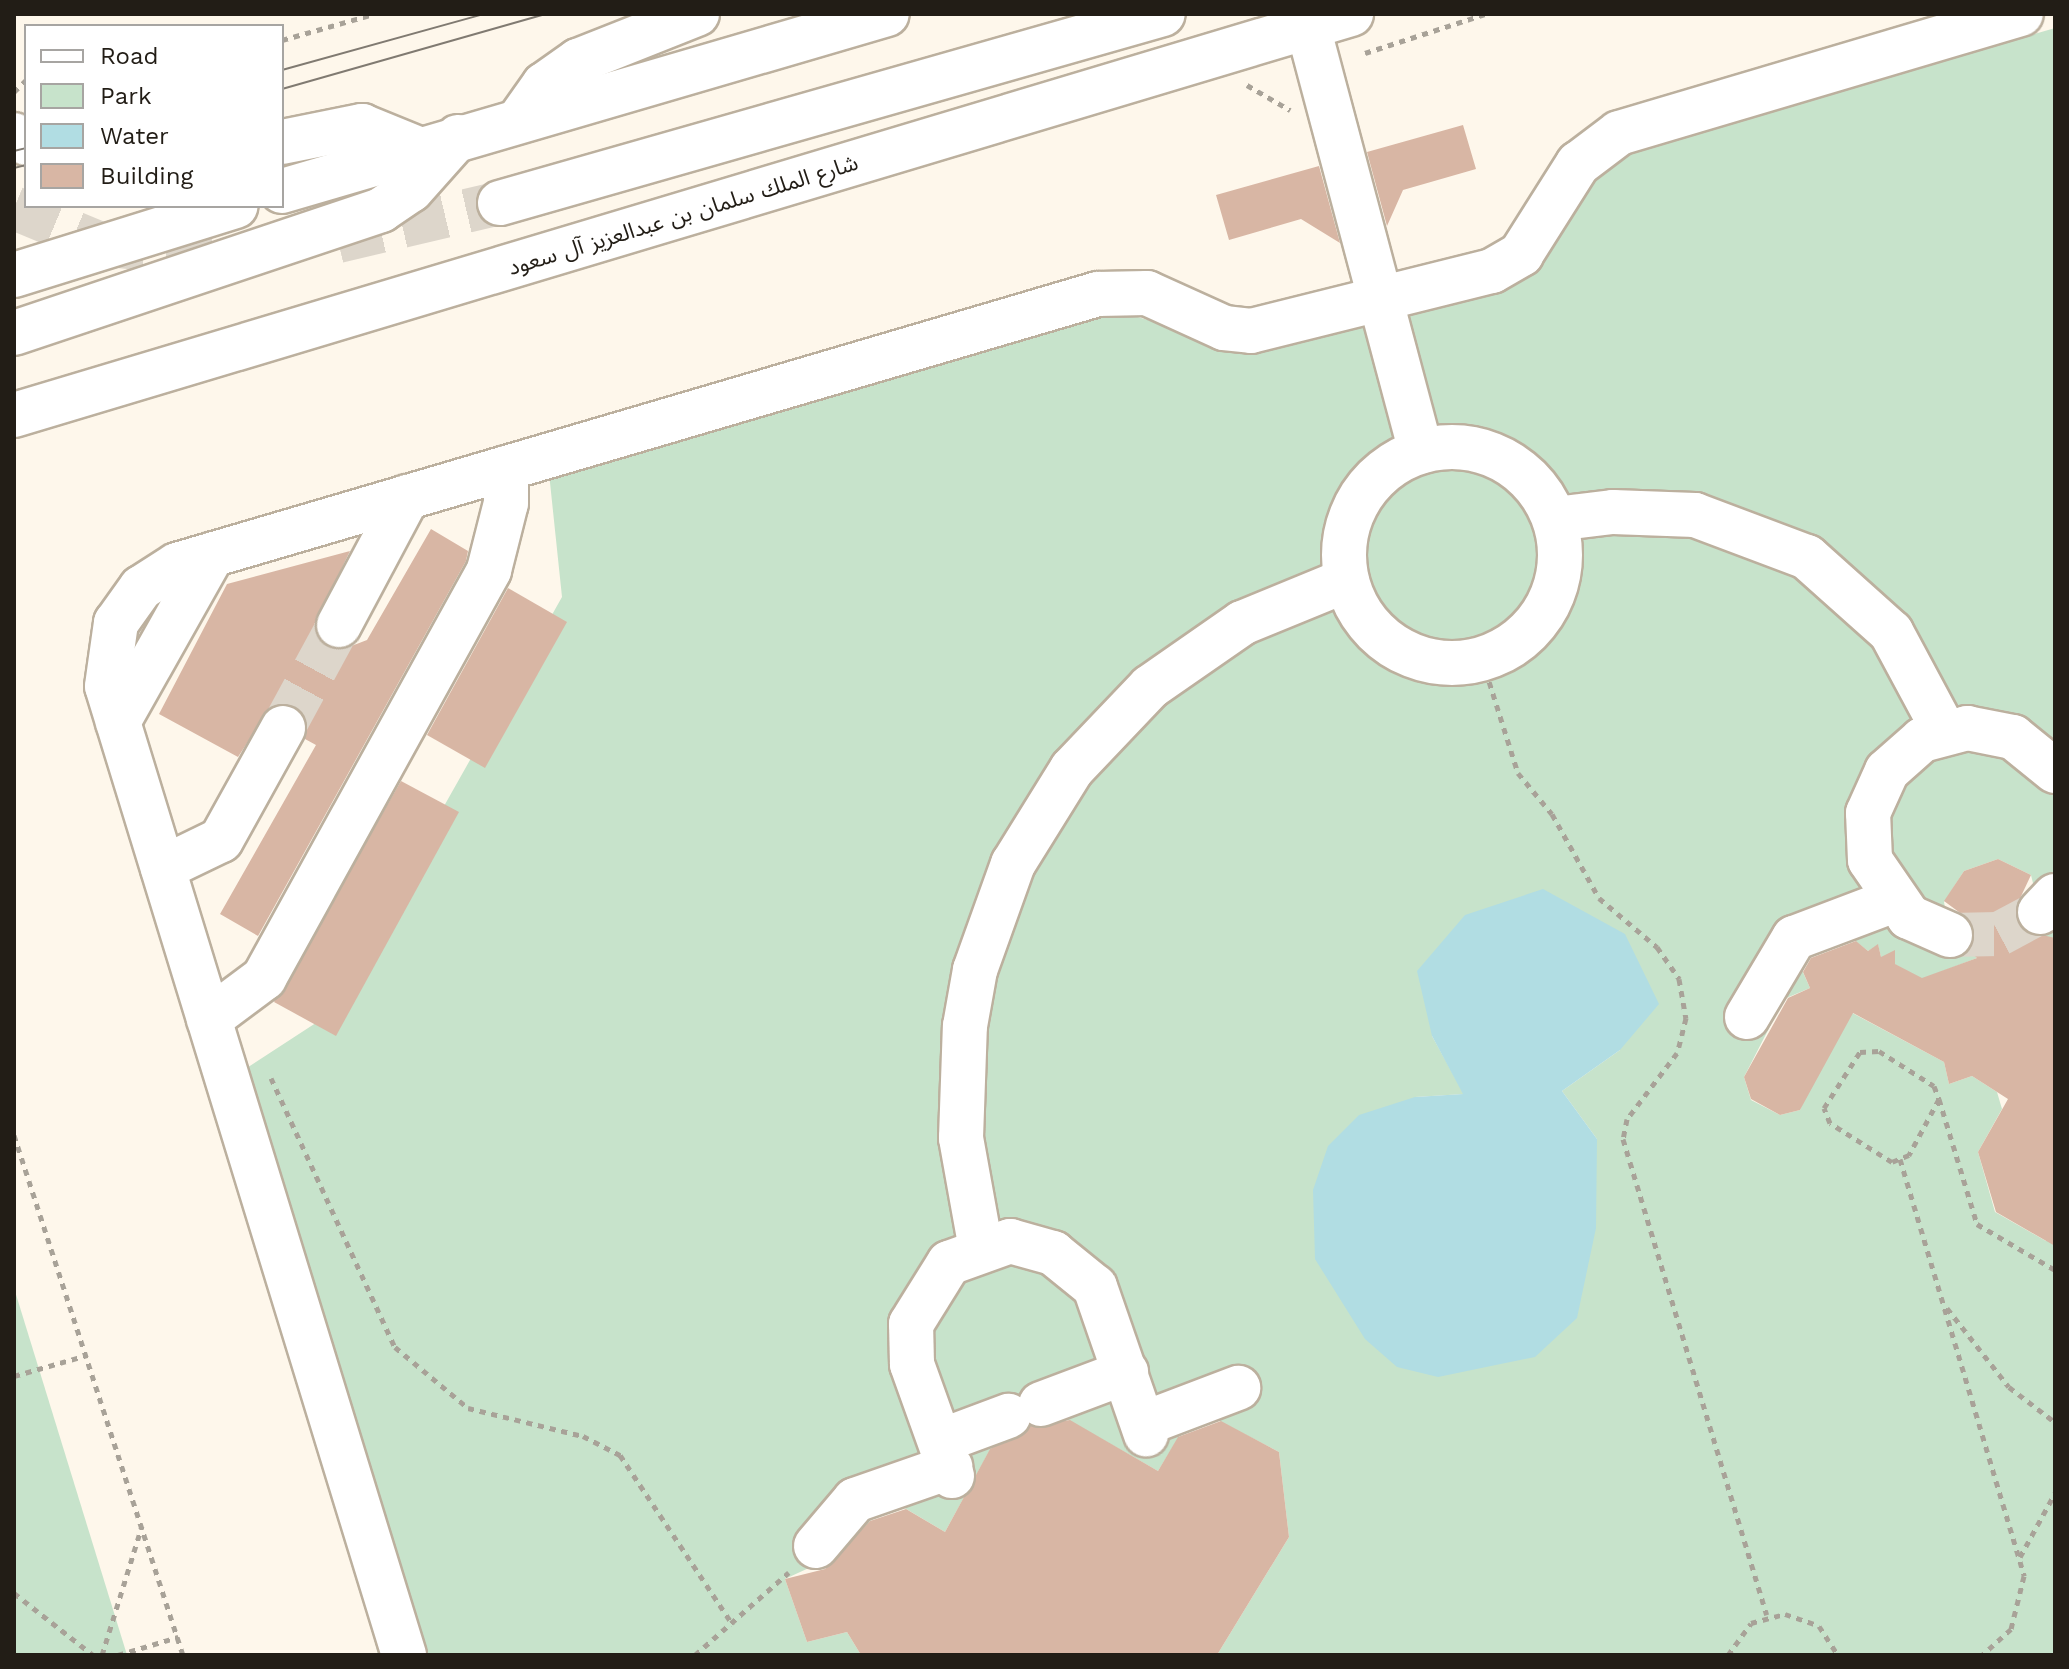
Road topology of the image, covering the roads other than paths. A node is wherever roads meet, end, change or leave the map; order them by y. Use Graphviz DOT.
graph roads {
  1 [pos="697,14"];
  2 [pos="887,14"];
  3 [pos="1163,14"];
  4 [pos="1351,14"];
  5 [pos="2021,14"];
  6 [pos="1308,27"];
  7 [pos="520,119"];
  8 [pos="284,142"];
  9 [pos="438,143"];
  10 [pos="284,190"];
  11 [pos="500,203"];
  12 [pos="229,208"];
  13 [pos="14,275"];
  14 [pos="1380,299"];
  15 [pos="14,333"];
  16 [pos="17,400"];
  17 [pos="1421,451"];
  18 [pos="506,468"];
  19 [pos="407,497"];
  20 [pos="1555,519"];
  21 [pos="1347,580"];
  22 [pos="339,625"];
  23 [pos="283,728"];
  24 [pos="1944,731"];
  25 [pos="2055,771"];
  26 [pos="163,868"];
  27 [pos="1892,901"];
  28 [pos="1950,935"];
  29 [pos="1747,1017"];
  30 [pos="209,1019"];
  31 [pos="981,1249"];
  32 [pos="1126,1372"];
  33 [pos="1238,1388"];
  34 [pos="948,1461"];
  35 [pos="816,1546"];
  36 [pos="404,1655"];
  1 -- 7 [label="main road"];
  2 -- 7 [label="main road"];
  3 -- 11 [label="main road"];
  4 -- 6 [label="main road, شارع الملك سلمان بن عبدالعزيز آل سعود"];
  5 -- 14 [label="main road"];
  6 -- 14 [label="main road"];
  6 -- 16 [label="main road, شارع الملك سلمان بن عبدالعزيز آل سعود"];
  7 -- 9 [label="main road"];
  8 -- 9 [label="main road"];
  9 -- 10 [label="main road"];
  9 -- 15 [label="main road"];
  12 -- 13 [label="main road"];
  14 -- 17 [label="main road"];
  14 -- 18 [label="main road"];
  17 -- 20 [label="main road"];
  17 -- 21 [label="main road"];
  18 -- 19 [label="main road"];
  18 -- 30 [label="main road"];
  19 -- 22 [label="main road"];
  19 -- 26 [label="main road"];
  20 -- 21 [label="main road"];
  20 -- 24 [label="main road"];
  21 -- 31 [label="main road"];
  23 -- 26 [label="main road"];
  24 -- 25 [label="main road"];
  24 -- 27 [label="main road"];
  26 -- 30 [label="main road"];
  27 -- 28 [label="main road"];
  27 -- 29 [label="main road"];
  30 -- 36 [label="main road"];
  31 -- 32 [label="main road"];
  31 -- 34 [label="main road"];
  32 -- 33 [label="main road"];
  32 -- 34 [label="main road"];
  34 -- 35 [label="main road"];
}
